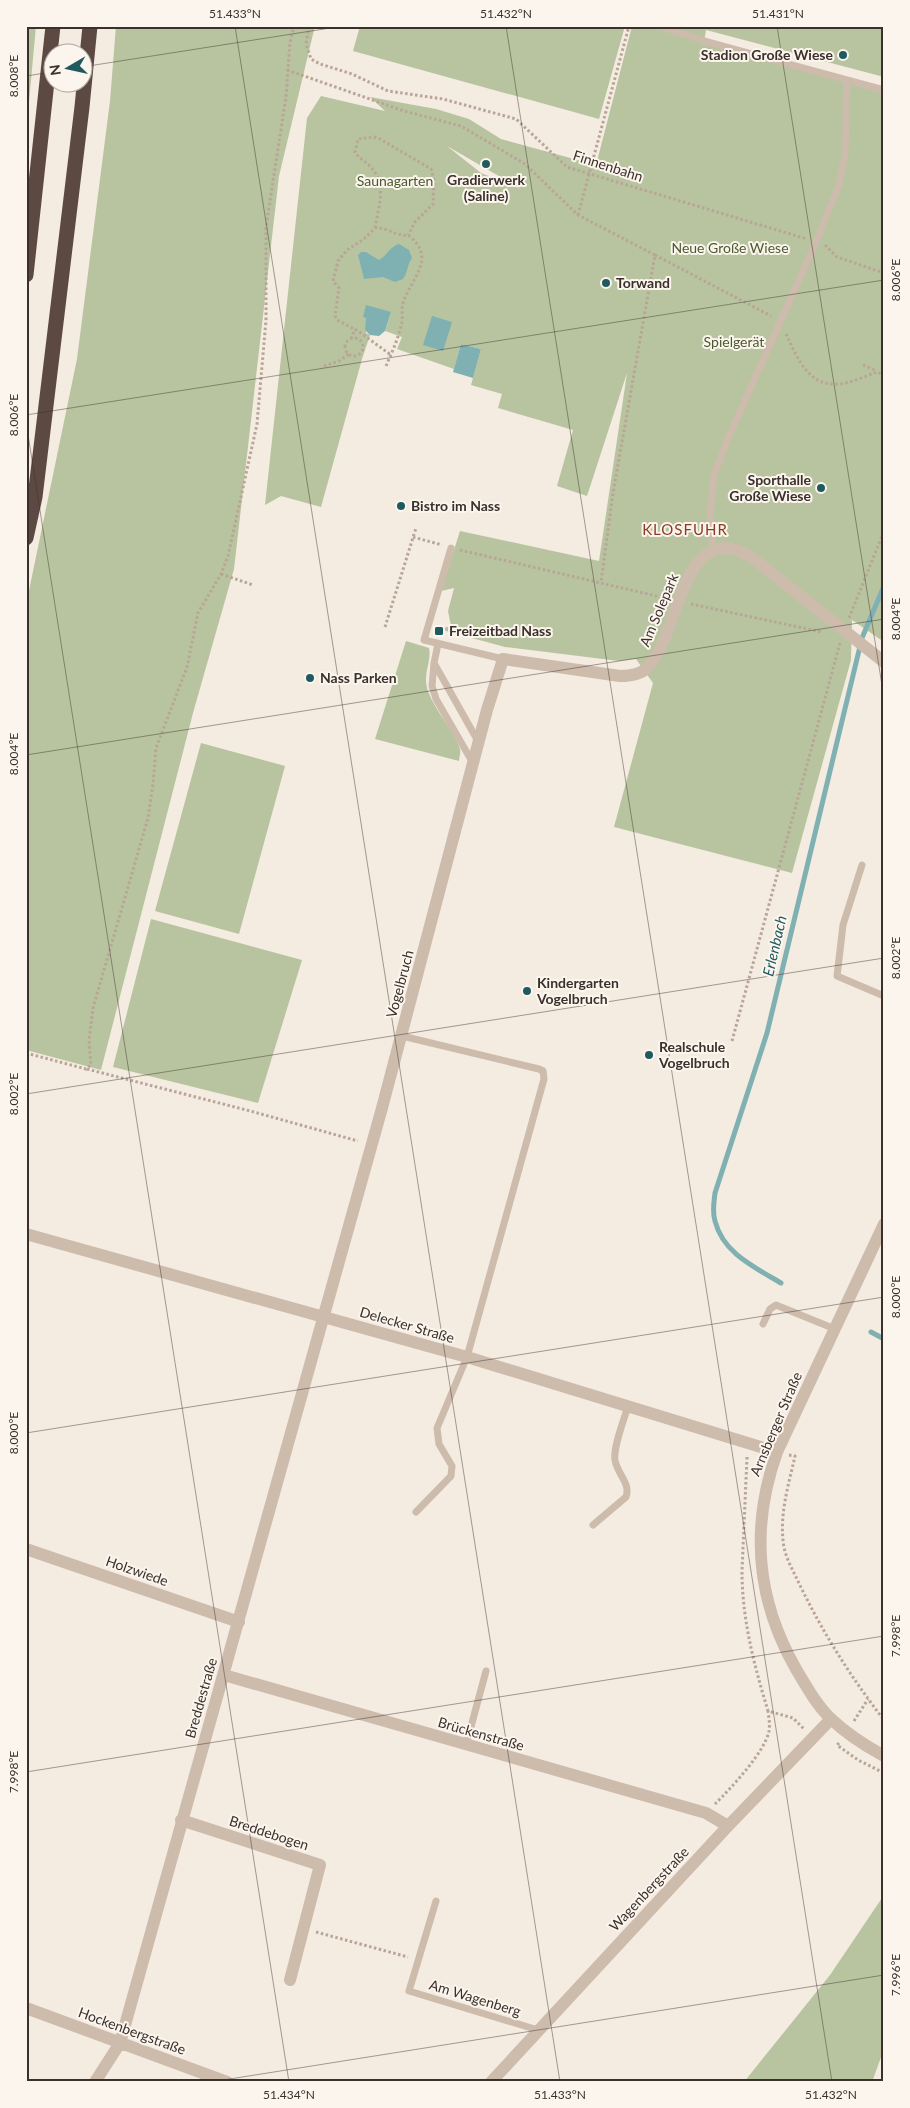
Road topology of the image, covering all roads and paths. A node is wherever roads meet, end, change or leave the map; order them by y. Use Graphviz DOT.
graph roads {
  1 [pos="53,26"];
  2 [pos="90,26"];
  3 [pos="294,26"];
  4 [pos="309,26"];
  5 [pos="629,26"];
  6 [pos="660,26"];
  7 [pos="287,70"];
  8 [pos="847,80"];
  9 [pos="884,90"];
  10 [pos="590,172"];
  11 [pos="578,215"];
  12 [pos="375,228"];
  13 [pos="408,235"];
  14 [pos="816,242"];
  15 [pos="655,255"];
  16 [pos="884,273"];
  17 [pos="26,275"];
  18 [pos="780,322"];
  19 [pos="355,330"];
  20 [pos="351,339"];
  21 [pos="349,354"];
  22 [pos="390,355"];
  23 [pos="863,364"];
  24 [pos="324,366"];
  25 [pos="386,366"];
  26 [pos="877,372"];
  27 [pos="884,375"];
  28 [pos="416,528"];
  29 [pos="884,531"];
  30 [pos="413,537"];
  31 [pos="26,538"];
  32 [pos="451,548"];
  33 [pos="713,550"];
  34 [pos="221,574"];
  35 [pos="601,582"];
  36 [pos="253,585"];
  37 [pos="679,601"];
  38 [pos="385,627"];
  39 [pos="844,630"];
  40 [pos="823,632"];
  41 [pos="438,644"];
  42 [pos="503,659"];
  43 [pos="884,662"];
  44 [pos="434,663"];
  45 [pos="479,744"];
  46 [pos="474,764"];
  47 [pos="862,865"];
  48 [pos="884,996"];
  49 [pos="402,1036"];
  50 [pos="732,1041"];
  51 [pos="26,1053"];
  52 [pos="86,1069"];
  53 [pos="372,1145"];
  54 [pos="884,1224"];
  55 [pos="26,1234"];
  56 [pos="323,1317"];
  57 [pos="763,1324"];
  58 [pos="835,1329"];
  59 [pos="467,1357"];
  60 [pos="628,1406"];
  61 [pos="777,1452"];
  62 [pos="416,1512"];
  63 [pos="593,1525"];
  64 [pos="26,1549"];
  65 [pos="238,1622"];
  66 [pos="486,1671"];
  67 [pos="224,1675"];
  68 [pos="768,1711"];
  69 [pos="831,1719"];
  70 [pos="884,1720"];
  71 [pos="466,1745"];
  72 [pos="884,1756"];
  73 [pos="706,1813"];
  74 [pos="181,1820"];
  75 [pos="728,1826"];
  76 [pos="436,1901"];
  77 [pos="304,1928"];
  78 [pos="419,1960"];
  79 [pos="290,1980"];
  80 [pos="26,2008"];
  81 [pos="538,2030"];
  82 [pos="120,2043"];
  83 [pos="95,2082"];
  84 [pos="227,2082"];
  85 [pos="491,2082"];
  1 -- 17 [label="highway"];
  2 -- 31 [label="highway"];
  3 -- 7 [label="path"];
  4 -- 10 [label="path, Finnenbahn"];
  5 -- 10 [label="path"];
  6 -- 8 [label="lane"];
  7 -- 11 [label="path"];
  7 -- 34 [label="path"];
  8 -- 9 [label="lane"];
  8 -- 14 [label="lane"];
  10 -- 11 [label="path"];
  10 -- 14 [label="path, Finnenbahn"];
  11 -- 15 [label="path"];
  12 -- 13 [label="path"];
  12 -- 13 [label="path"];
  12 -- 19 [label="path"];
  13 -- 22 [label="path"];
  14 -- 16 [label="path, Finnenbahn"];
  14 -- 18 [label="lane"];
  15 -- 18 [label="path"];
  15 -- 35 [label="path"];
  18 -- 26 [label="path"];
  18 -- 33 [label="lane"];
  19 -- 20 [label="path"];
  19 -- 22 [label="path"];
  20 -- 21 [label="path"];
  20 -- 21 [label="path"];
  21 -- 24 [label="path"];
  22 -- 25 [label="path"];
  23 -- 26 [label="path"];
  26 -- 27 [label="path"];
  28 -- 30 [label="path"];
  29 -- 39 [label="path"];
  30 -- 32 [label="path"];
  30 -- 38 [label="path"];
  32 -- 35 [label="path"];
  32 -- 41 [label="lane, Am Solepark"];
  33 -- 37 [label="street, Am Solepark"];
  33 -- 39 [label="street"];
  34 -- 36 [label="path"];
  34 -- 52 [label="path"];
  35 -- 37 [label="path"];
  37 -- 40 [label="path"];
  37 -- 42 [label="street, Am Solepark"];
  39 -- 43 [label="street"];
  39 -- 50 [label="path"];
  41 -- 42 [label="lane, Am Solepark"];
  41 -- 44 [label="lane"];
  42 -- 45 [label="street, Vogelbruch"];
  44 -- 45 [label="lane"];
  44 -- 46 [label="lane"];
  45 -- 46 [label="street, Vogelbruch"];
  46 -- 49 [label="street, Vogelbruch"];
  47 -- 48 [label="lane"];
  49 -- 53 [label="street, Vogelbruch"];
  49 -- 59 [label="lane"];
  51 -- 52 [label="path"];
  52 -- 53 [label="path"];
  53 -- 56 [label="street, Vogelbruch"];
  54 -- 58 [label="street, Arnsberger Straße"];
  55 -- 56 [label="street, Delecker Straße"];
  56 -- 59 [label="street, Delecker Straße"];
  56 -- 65 [label="street, Breddestraße"];
  57 -- 58 [label="lane"];
  58 -- 61 [label="street, Arnsberger Straße"];
  59 -- 60 [label="street, Delecker Straße"];
  59 -- 62 [label="lane"];
  60 -- 61 [label="street, Delecker Straße"];
  60 -- 63 [label="lane"];
  61 -- 69 [label="street, Arnsberger Straße"];
  61 -- 70 [label="path"];
  64 -- 65 [label="street, Holzwiede"];
  65 -- 67 [label="street, Breddestraße"];
  66 -- 71 [label="lane"];
  67 -- 71 [label="street, Brückenstraße"];
  67 -- 74 [label="street, Breddestraße"];
  68 -- 73 [label="path"];
  69 -- 72 [label="street, Arnsberger Straße"];
  69 -- 75 [label="street, Wagenbergstraße"];
  71 -- 73 [label="street, Brückenstraße"];
  73 -- 75 [label="street, Brückenstraße"];
  74 -- 77 [label="street, Breddebogen"];
  74 -- 82 [label="street, Breddestraße"];
  75 -- 81 [label="street, Wagenbergstraße"];
  76 -- 78 [label="lane, Am Wagenberg"];
  77 -- 78 [label="path"];
  77 -- 79 [label="street, Breddebogen"];
  78 -- 81 [label="lane, Am Wagenberg"];
  80 -- 82 [label="street, Hockenbergstraße"];
  81 -- 85 [label="street, Wagenbergstraße"];
  82 -- 83 [label="street, Breddestraße"];
  82 -- 84 [label="street, Hockenbergstraße"];
}
